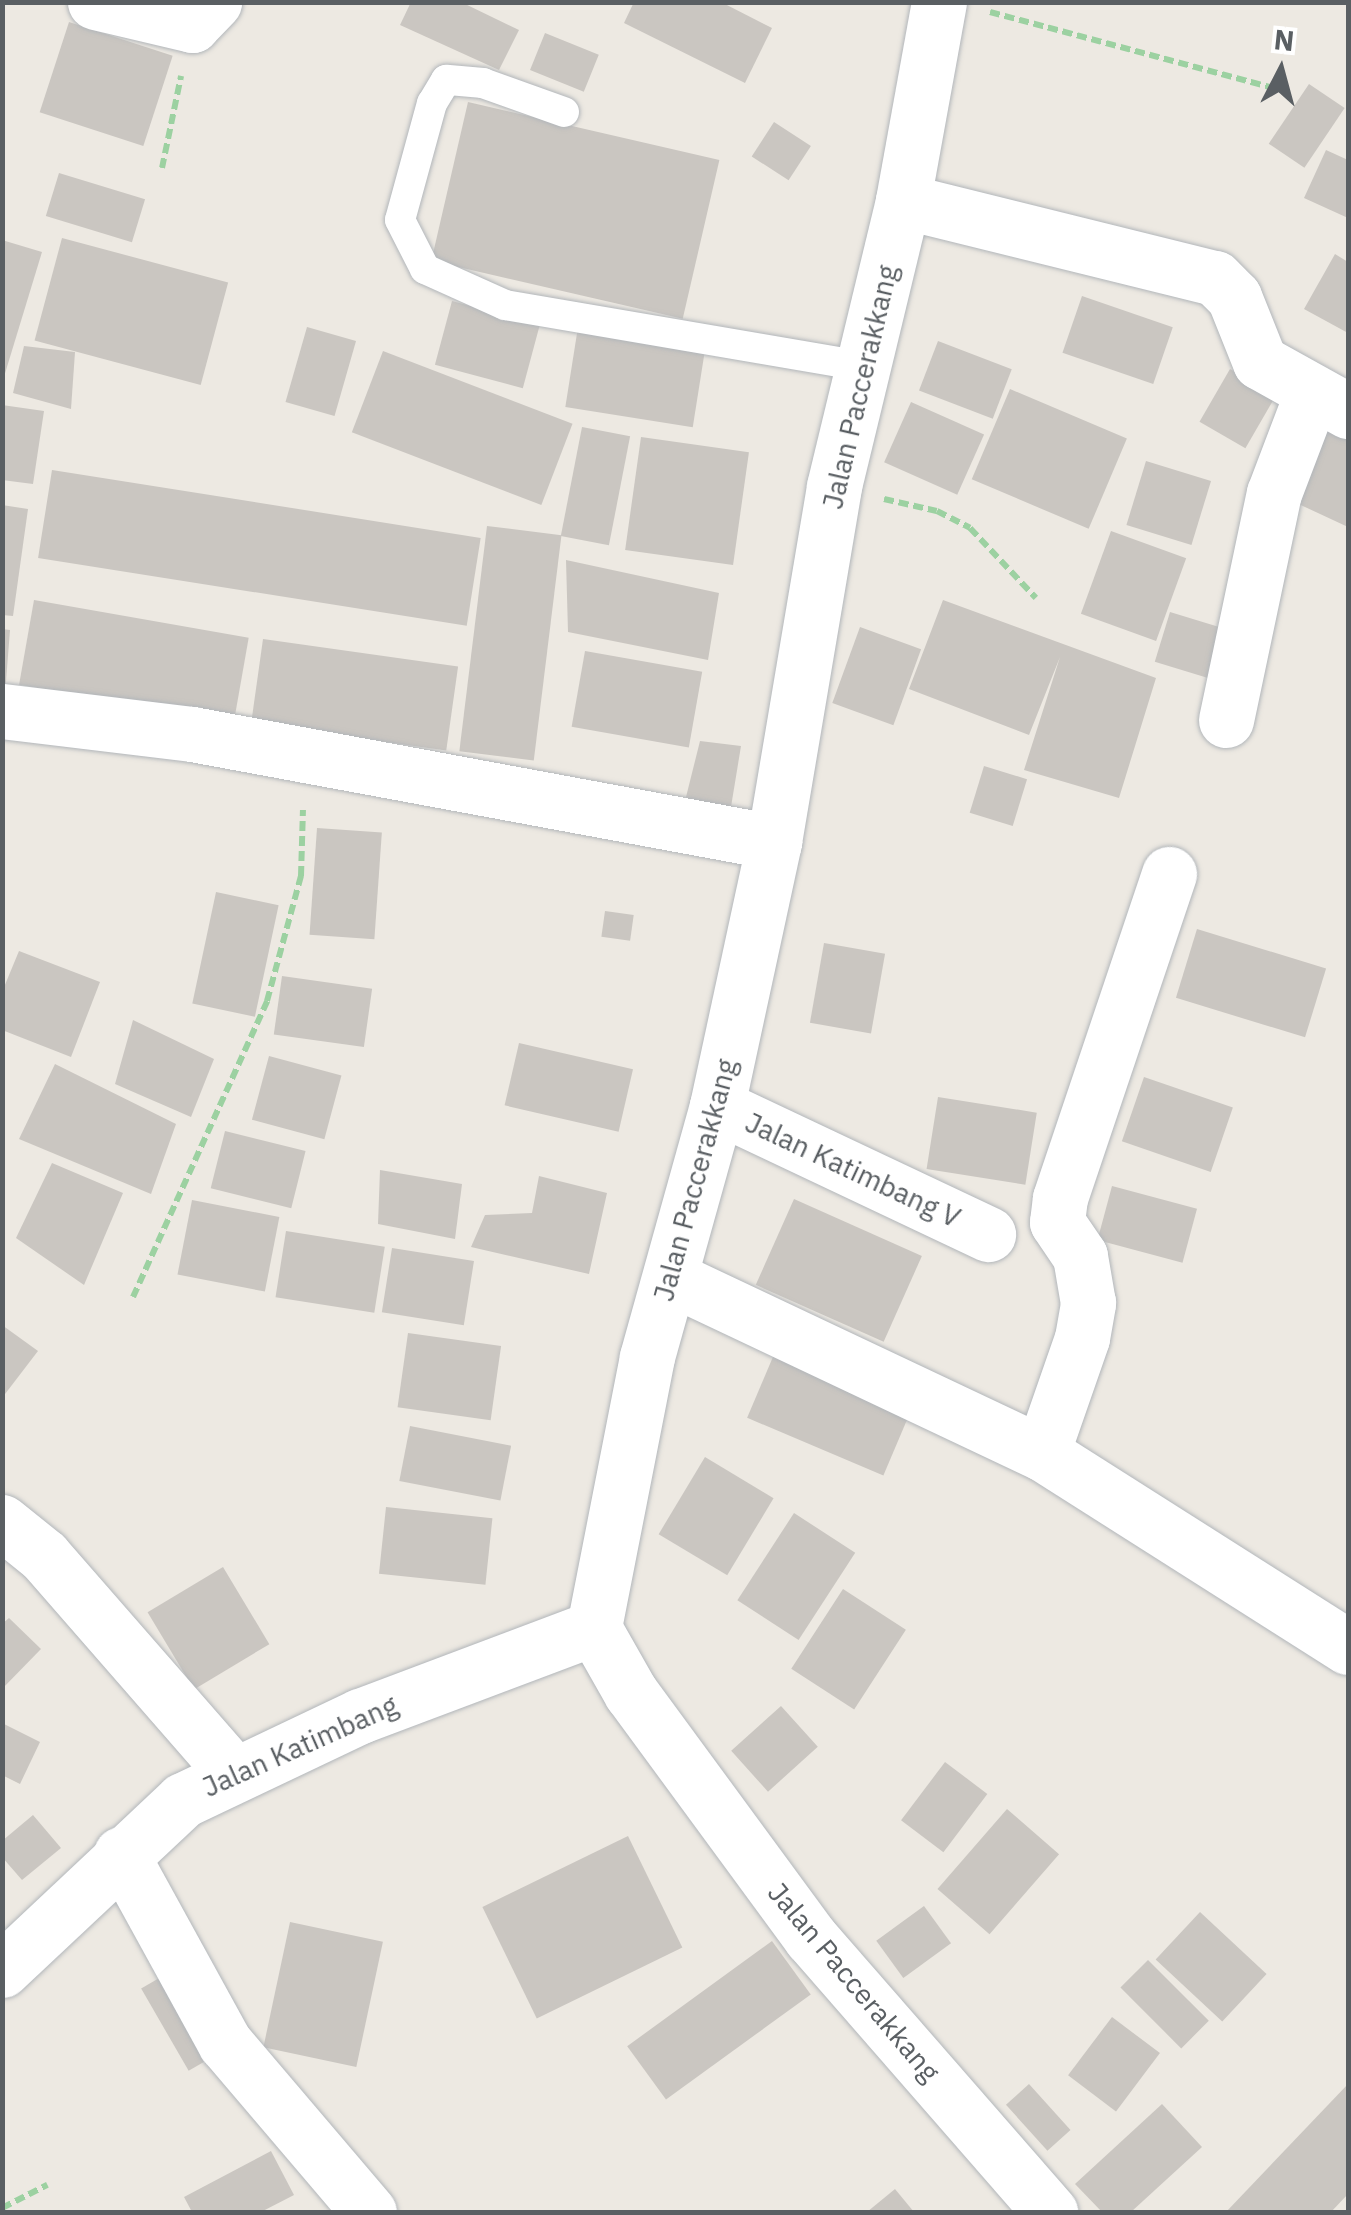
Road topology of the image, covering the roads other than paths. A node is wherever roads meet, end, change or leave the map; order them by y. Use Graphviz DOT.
graph roads {
  1 [pos="95,2"];
  2 [pos="956,5"];
  3 [pos="203,14"];
  4 [pos="564,112"];
  5 [pos="903,201"];
  6 [pos="862,366"];
  7 [pos="1336,399"];
  8 [pos="2,711"];
  9 [pos="1226,720"];
  10 [pos="774,842"];
  11 [pos="1169,874"];
  12 [pos="718,1106"];
  13 [pos="988,1234"];
  14 [pos="671,1278"];
  15 [pos="1042,1453"];
  16 [pos="2,1522"];
  17 [pos="594,1628"];
  18 [pos="1348,1646"];
  19 [pos="233,1772"];
  20 [pos="121,1854"];
  21 [pos="2,1970"];
  22 [pos="369,2212"];
  23 [pos="1050,2212"];
  1 -- 3 [label="street"];
  2 -- 5 [label="street, Jalan Paccerakkang"];
  4 -- 6 [label="lane"];
  5 -- 6 [label="street, Jalan Paccerakkang"];
  5 -- 7 [label="street"];
  6 -- 10 [label="street, Jalan Paccerakkang"];
  7 -- 9 [label="street"];
  8 -- 10 [label="street"];
  10 -- 12 [label="street, Jalan Paccerakkang"];
  11 -- 15 [label="street"];
  12 -- 13 [label="street, Jalan Katimbang V"];
  12 -- 14 [label="street, Jalan Paccerakkang"];
  14 -- 15 [label="street"];
  14 -- 17 [label="street, Jalan Paccerakkang"];
  15 -- 18 [label="street"];
  16 -- 19 [label="street"];
  17 -- 19 [label="street, Jalan Katimbang"];
  17 -- 23 [label="street, Jalan Paccerakkang"];
  19 -- 20 [label="street, Jalan Katimbang"];
  20 -- 21 [label="street, Jalan Katimbang"];
  20 -- 22 [label="street"];
}
